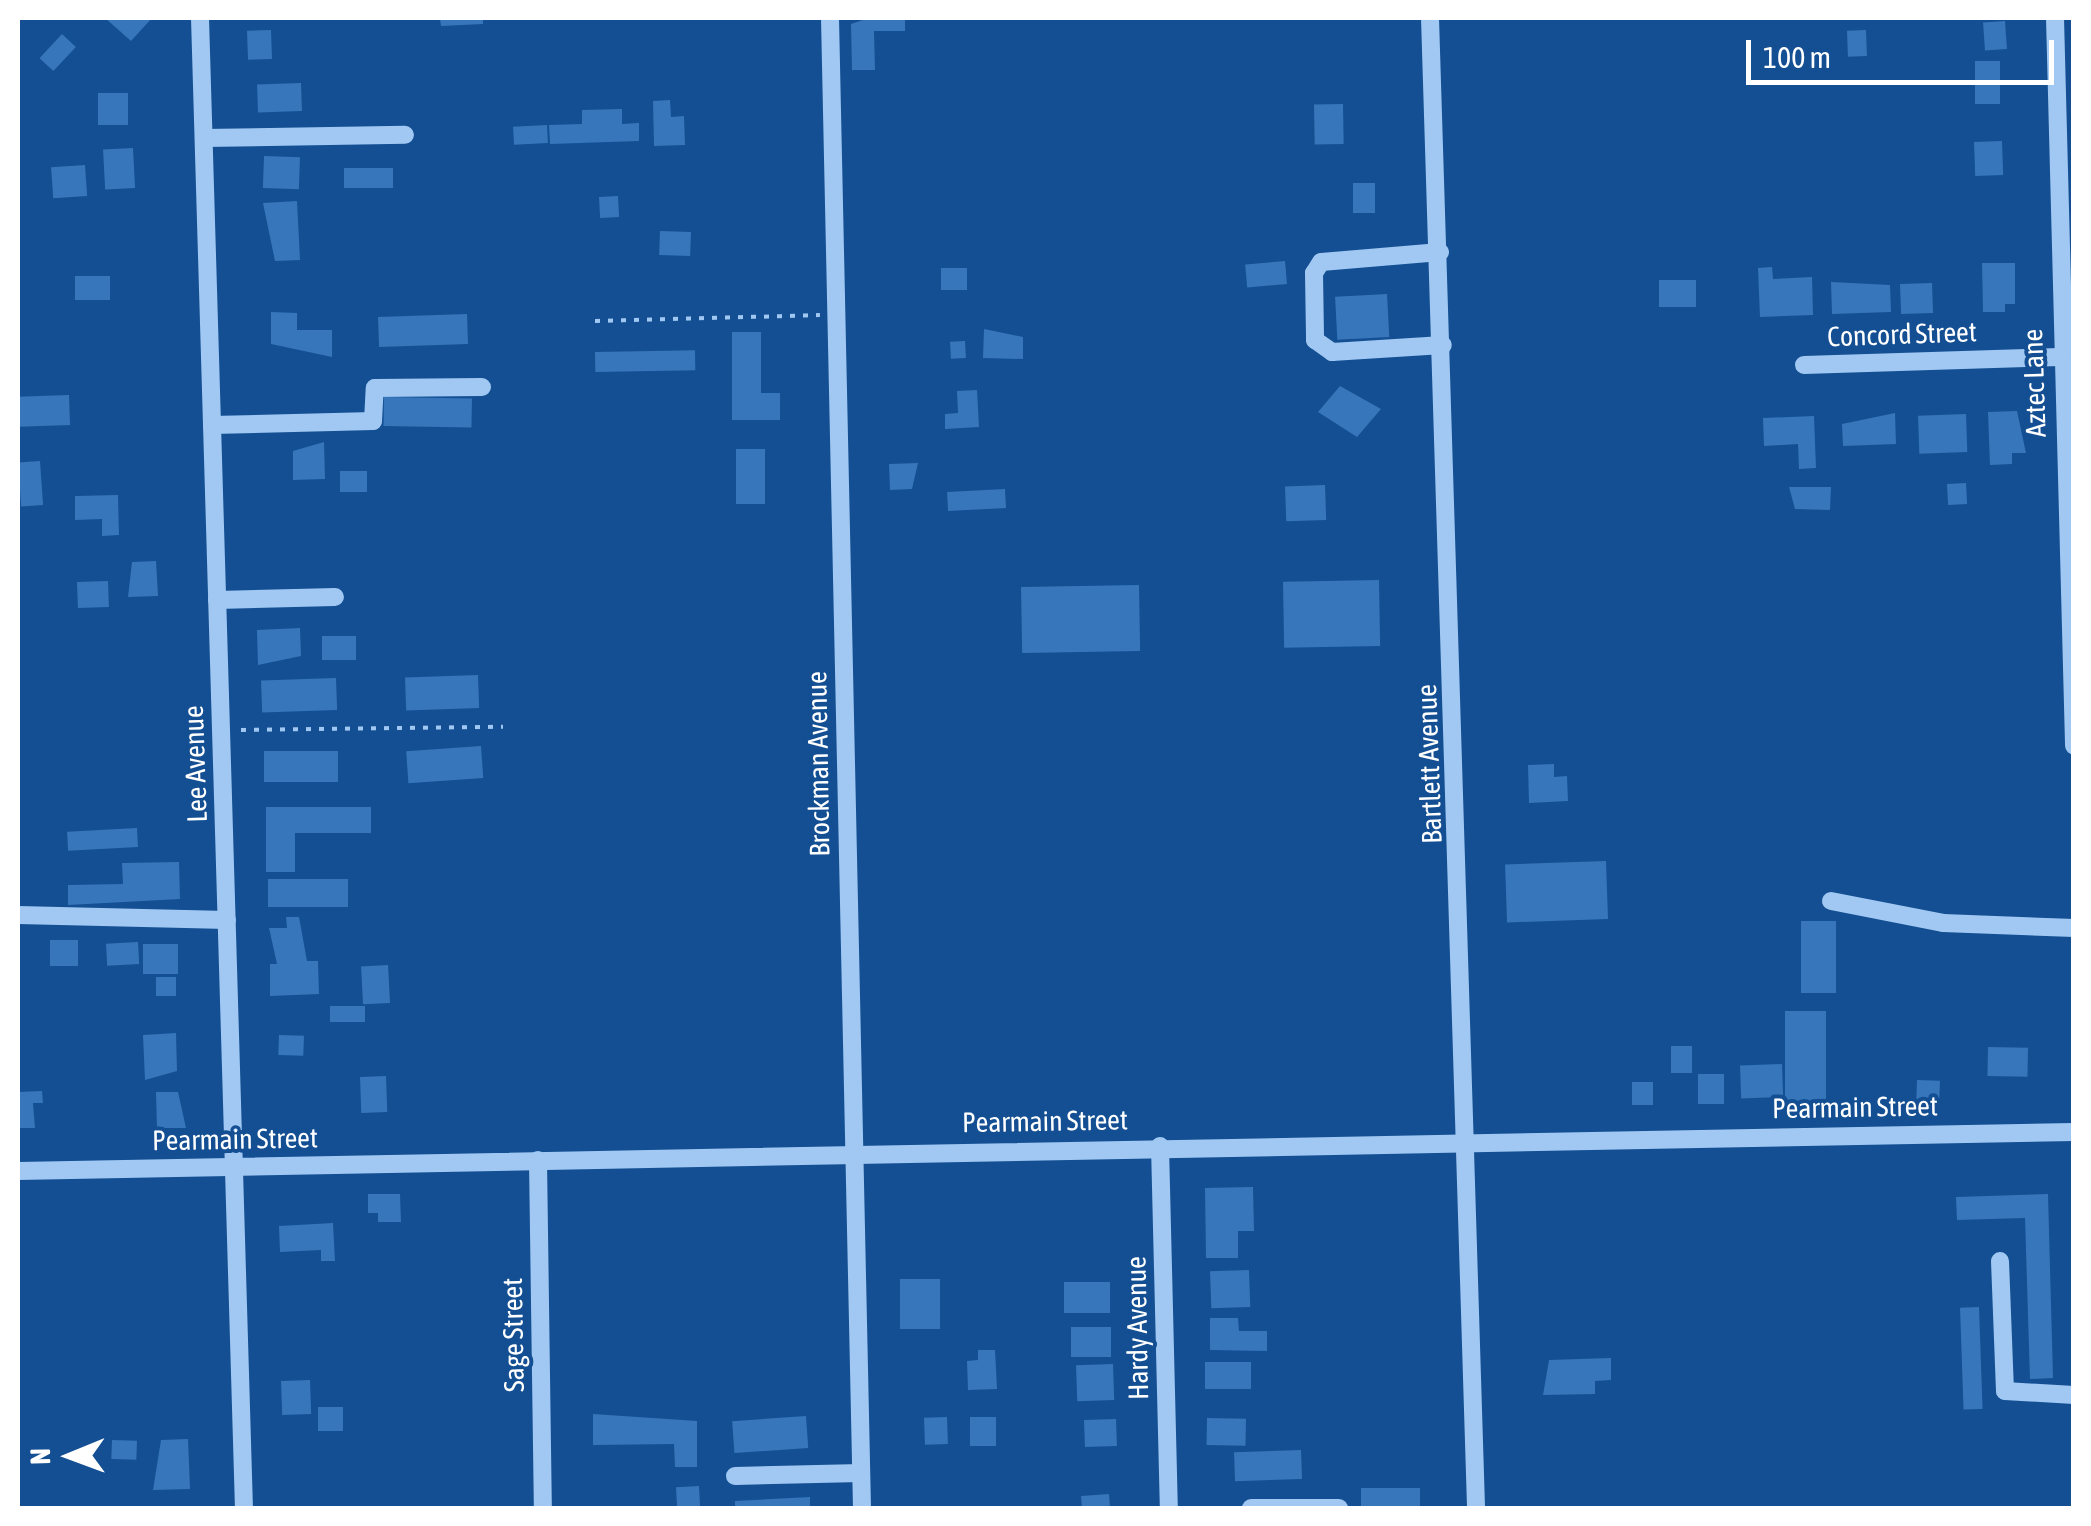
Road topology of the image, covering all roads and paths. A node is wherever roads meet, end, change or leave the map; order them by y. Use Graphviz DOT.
graph roads {
  1 [pos="200,18"];
  2 [pos="830,18"];
  3 [pos="1430,18"];
  4 [pos="2055,18"];
  5 [pos="405,135"];
  6 [pos="204,138"];
  7 [pos="1440,252"];
  8 [pos="836,315"];
  9 [pos="595,322"];
  10 [pos="1443,345"];
  11 [pos="2061,358"];
  12 [pos="1804,365"];
  13 [pos="482,387"];
  14 [pos="2068,408"];
  15 [pos="212,425"];
  16 [pos="2070,526"];
  17 [pos="335,598"];
  18 [pos="218,600"];
  19 [pos="504,726"];
  20 [pos="221,730"];
  21 [pos="2074,746"];
  22 [pos="1832,901"];
  23 [pos="18,915"];
  24 [pos="227,920"];
  25 [pos="2074,928"];
  26 [pos="2074,1132"];
  27 [pos="1468,1139"];
  28 [pos="1160,1146"];
  29 [pos="854,1153"];
  30 [pos="538,1160"];
  31 [pos="234,1167"];
  32 [pos="18,1172"];
  33 [pos="2000,1262"];
  34 [pos="2074,1395"];
  35 [pos="861,1472"];
  36 [pos="735,1476"];
  37 [pos="244,1508"];
  38 [pos="543,1508"];
  39 [pos="862,1508"];
  40 [pos="1169,1508"];
  41 [pos="1251,1508"];
  42 [pos="1339,1508"];
  43 [pos="1476,1508"];
  1 -- 6 [label="street, Lee Avenue"];
  2 -- 8 [label="street, Brockman Avenue"];
  3 -- 7 [label="street, Bartlett Avenue"];
  4 -- 11 [label="street, Aztec Lane"];
  5 -- 6 [label="street"];
  6 -- 15 [label="street, Lee Avenue"];
  7 -- 10 [label="street, Bartlett Avenue"];
  7 -- 10 [label="street"];
  8 -- 9 [label="path"];
  8 -- 29 [label="street, Brockman Avenue"];
  10 -- 27 [label="street, Bartlett Avenue"];
  11 -- 12 [label="street, Concord Street"];
  11 -- 14 [label="street, Aztec Lane"];
  13 -- 15 [label="street"];
  14 -- 16 [label="street, Aztec Lane"];
  15 -- 18 [label="street, Lee Avenue"];
  16 -- 21 [label="street, Aztec Lane"];
  17 -- 18 [label="street"];
  18 -- 20 [label="street, Lee Avenue"];
  19 -- 20 [label="path"];
  20 -- 24 [label="street, Lee Avenue"];
  22 -- 25 [label="street"];
  23 -- 24 [label="street"];
  24 -- 31 [label="street, Lee Avenue"];
  26 -- 27 [label="street, Pearmain Street"];
  27 -- 28 [label="street, Pearmain Street"];
  27 -- 43 [label="street, Bartlett Avenue"];
  28 -- 29 [label="street, Pearmain Street"];
  28 -- 40 [label="street, Hardy Avenue"];
  29 -- 30 [label="street, Pearmain Street"];
  29 -- 35 [label="street, Brockman Avenue"];
  30 -- 31 [label="street, Pearmain Street"];
  30 -- 38 [label="street, Sage Street"];
  31 -- 32 [label="street, Pearmain Street"];
  31 -- 37 [label="street, Lee Avenue"];
  33 -- 34 [label="street"];
  35 -- 36 [label="street"];
  35 -- 39 [label="street, Brockman Avenue"];
  41 -- 42 [label="street"];
}
